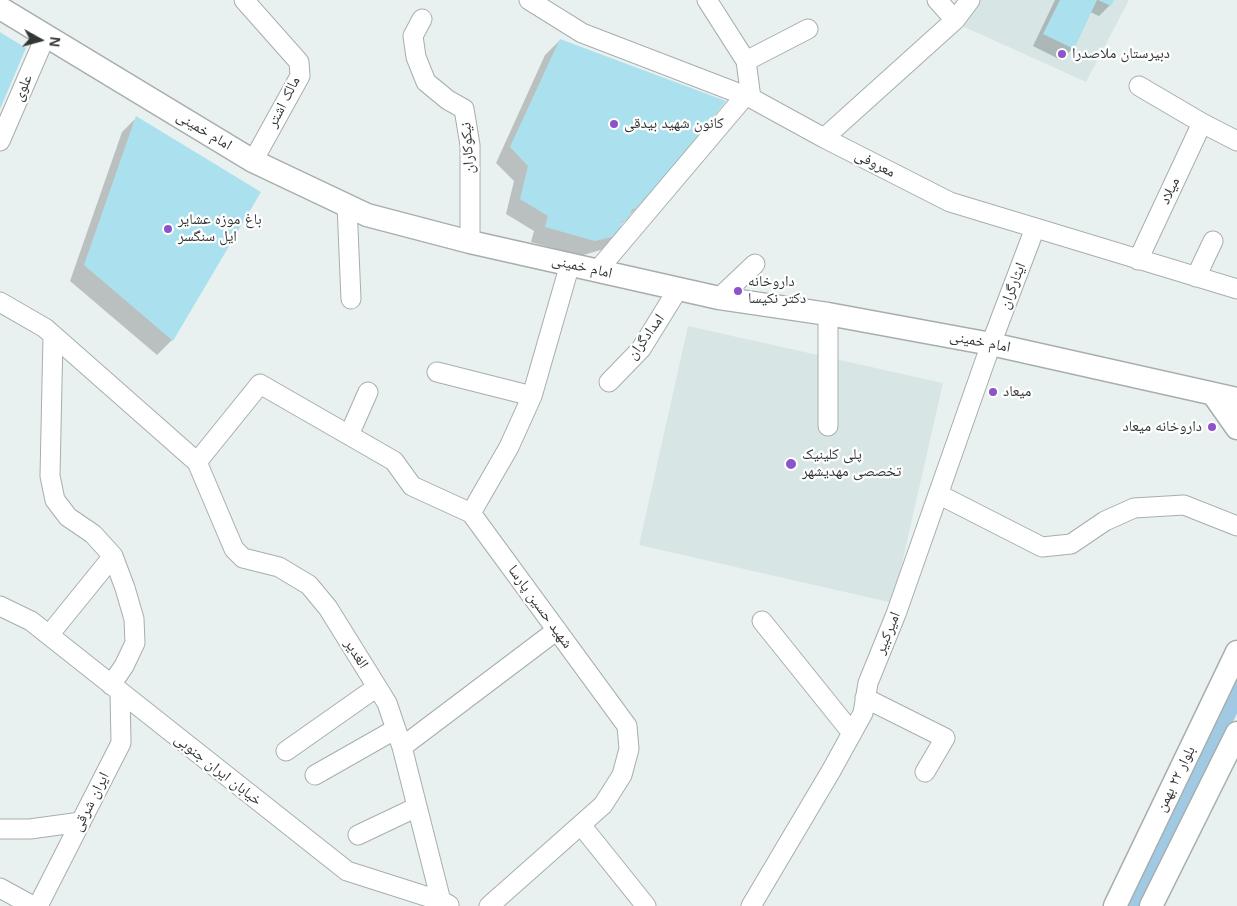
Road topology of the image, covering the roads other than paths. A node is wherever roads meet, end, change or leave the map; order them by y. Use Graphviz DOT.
graph roads {
  1 [pos="244,0"];
  2 [pos="529,0"];
  3 [pos="707,0"];
  4 [pos="937,0"];
  5 [pos="970,0"];
  6 [pos="0,8"];
  7 [pos="422,19"];
  8 [pos="955,20"];
  9 [pos="808,30"];
  10 [pos="46,36"];
  11 [pos="746,61"];
  12 [pos="1139,86"];
  13 [pos="748,97"];
  14 [pos="1202,123"];
  15 [pos="824,138"];
  16 [pos="1237,140"];
  17 [pos="0,142"];
  18 [pos="253,161"];
  19 [pos="346,205"];
  20 [pos="1035,228"];
  21 [pos="1214,241"];
  22 [pos="470,242"];
  23 [pos="1138,260"];
  24 [pos="570,264"];
  25 [pos="755,264"];
  26 [pos="597,271"];
  27 [pos="1196,277"];
  28 [pos="678,289"];
  29 [pos="1237,289"];
  30 [pos="719,298"];
  31 [pos="351,299"];
  32 [pos="0,302"];
  33 [pos="828,314"];
  34 [pos="54,336"];
  35 [pos="991,344"];
  36 [pos="437,372"];
  37 [pos="609,382"];
  38 [pos="368,392"];
  39 [pos="1213,394"];
  40 [pos="532,396"];
  41 [pos="1237,399"];
  42 [pos="1237,411"];
  43 [pos="828,426"];
  44 [pos="1237,428"];
  45 [pos="349,435"];
  46 [pos="198,462"];
  47 [pos="938,494"];
  48 [pos="471,513"];
  49 [pos="1237,526"];
  50 [pos="113,556"];
  51 [pos="0,606"];
  52 [pos="762,622"];
  53 [pos="557,630"];
  54 [pos="49,636"];
  55 [pos="1237,652"];
  56 [pos="377,688"];
  57 [pos="115,689"];
  58 [pos="865,698"];
  59 [pos="396,729"];
  60 [pos="852,733"];
  61 [pos="1237,733"];
  62 [pos="402,747"];
  63 [pos="286,751"];
  64 [pos="925,772"];
  65 [pos="315,775"];
  66 [pos="417,807"];
  67 [pos="80,822"];
  68 [pos="581,825"];
  69 [pos="0,829"];
  70 [pos="358,835"];
  71 [pos="0,888"];
  72 [pos="446,904"];
  73 [pos="33,906"];
  74 [pos="38,906"];
  75 [pos="489,906"];
  76 [pos="646,906"];
  77 [pos="751,906"];
  78 [pos="1115,906"];
  79 [pos="1152,906"];
  1 -- 18 [label="street, مالک اشتر"];
  2 -- 13 [label="street, معروفی"];
  3 -- 11 [label="street"];
  4 -- 8 [label="street"];
  5 -- 8 [label="street"];
  6 -- 10 [label="street, امام خمینی"];
  7 -- 22 [label="street, نیکوکاران"];
  8 -- 15 [label="street"];
  9 -- 11 [label="street"];
  10 -- 17 [label="street, علوی"];
  10 -- 18 [label="street, امام خمینی"];
  11 -- 13 [label="street"];
  12 -- 14 [label="street"];
  13 -- 15 [label="street, معروفی"];
  13 -- 26 [label="street"];
  14 -- 16 [label="street"];
  14 -- 23 [label="street, میلاد"];
  15 -- 20 [label="street, معروفی"];
  18 -- 19 [label="street, امام خمینی"];
  19 -- 22 [label="street, امام خمینی"];
  19 -- 31 [label="street"];
  20 -- 23 [label="street, معروفی"];
  20 -- 35 [label="street, ایثارگران"];
  21 -- 27 [label="street"];
  22 -- 24 [label="street, امام خمینی"];
  23 -- 27 [label="street, معروفی"];
  24 -- 26 [label="street, امام خمینی"];
  24 -- 40 [label="street"];
  25 -- 30 [label="street"];
  26 -- 28 [label="street, امام خمینی"];
  27 -- 29 [label="street, معروفی"];
  28 -- 30 [label="street, امام خمینی"];
  28 -- 37 [label="street, امدادگران"];
  30 -- 33 [label="street, امام خمینی"];
  32 -- 34 [label="street"];
  33 -- 35 [label="street, امام خمینی"];
  33 -- 43 [label="street"];
  34 -- 46 [label="street"];
  34 -- 50 [label="street"];
  35 -- 39 [label="street, امام خمینی"];
  35 -- 47 [label="street, امیرکبیر"];
  36 -- 40 [label="street"];
  38 -- 45 [label="street"];
  39 -- 41 [label="street, امام خمینی"];
  39 -- 42 [label="street, امام خمینی"];
  39 -- 44 [label="street"];
  40 -- 48 [label="street"];
  45 -- 46 [label="street"];
  45 -- 48 [label="street"];
  46 -- 56 [label="street, الغدیر"];
  47 -- 49 [label="street"];
  47 -- 58 [label="street, امیرکبیر"];
  48 -- 53 [label="street, شهید حسین پارسا"];
  50 -- 54 [label="street"];
  50 -- 57 [label="street"];
  51 -- 54 [label="street, خیابان ایران جنوبی"];
  52 -- 60 [label="street"];
  53 -- 62 [label="street"];
  53 -- 68 [label="street, شهید حسین پارسا"];
  54 -- 57 [label="street, خیابان ایران جنوبی"];
  55 -- 78 [label="street, بلوار ۲۲ بهمن"];
  56 -- 59 [label="street, الغدیر"];
  56 -- 63 [label="street"];
  57 -- 67 [label="street, ایران شرقی"];
  57 -- 72 [label="street, خیابان ایران جنوبی"];
  58 -- 60 [label="street, امیرکبیر"];
  58 -- 64 [label="street"];
  59 -- 62 [label="street, الغدیر"];
  59 -- 65 [label="street"];
  60 -- 77 [label="street, امیرکبیر"];
  61 -- 79 [label="street"];
  62 -- 66 [label="street, الغدیر"];
  66 -- 70 [label="street"];
  66 -- 72 [label="street, الغدیر"];
  67 -- 69 [label="street"];
  67 -- 74 [label="street, ایران شرقی"];
  68 -- 75 [label="street, شهید حسین پارسا"];
  68 -- 76 [label="street"];
  71 -- 73 [label="street"];
}
